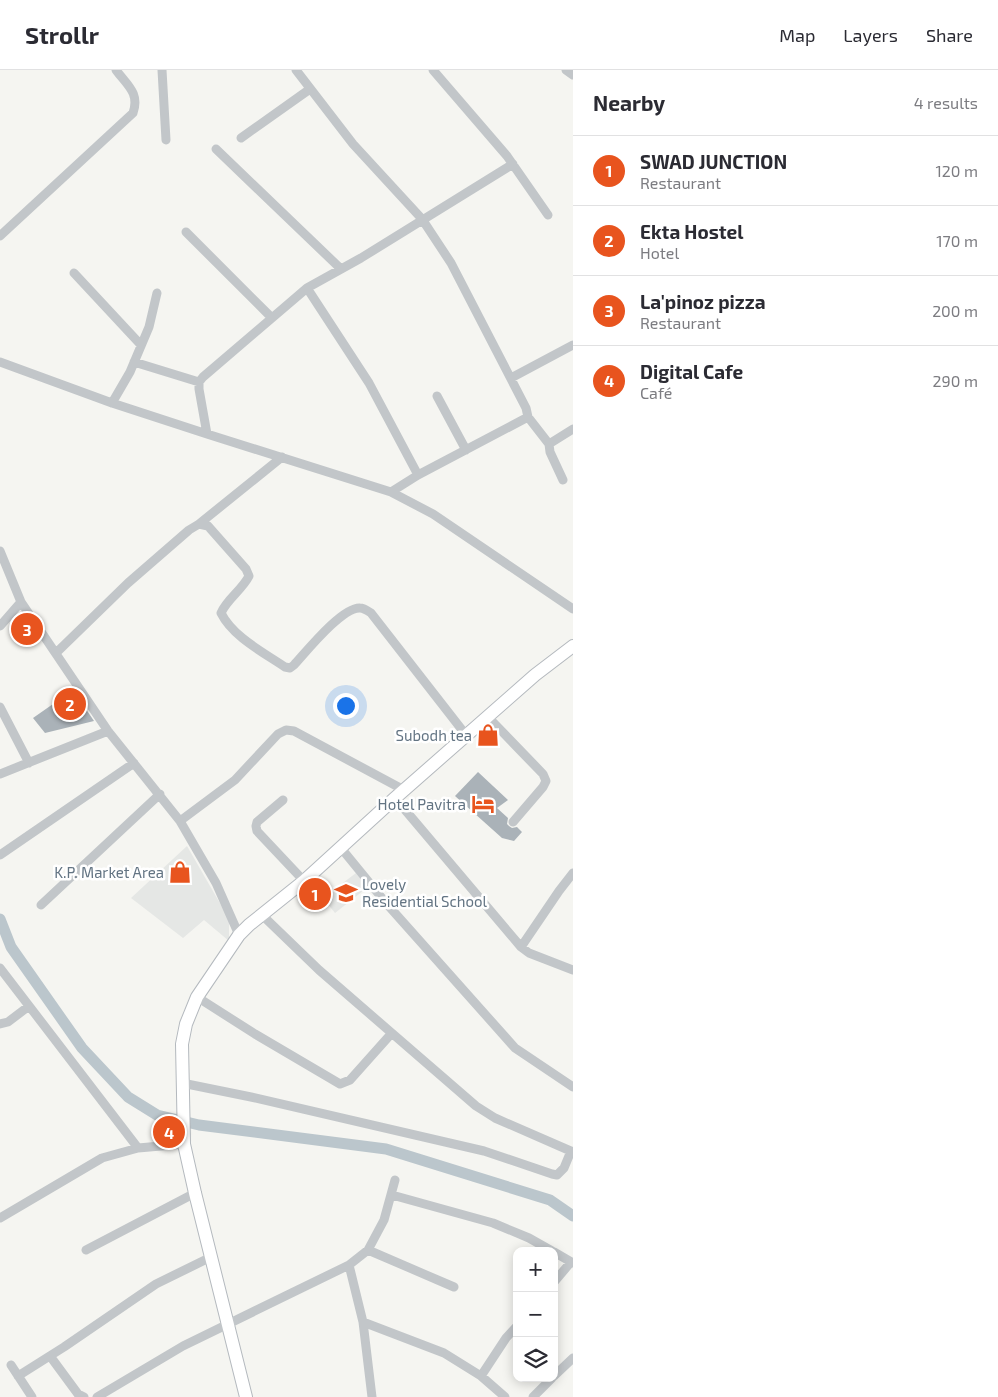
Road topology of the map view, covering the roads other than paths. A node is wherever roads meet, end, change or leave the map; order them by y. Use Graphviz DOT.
graph roads {
  1 [pos="116,70"];
  2 [pos="162,70"];
  3 [pos="296,70"];
  4 [pos="432,70"];
  5 [pos="566,70"];
  6 [pos="573,75"];
  7 [pos="310,89"];
  8 [pos="241,138"];
  9 [pos="166,140"];
  10 [pos="216,149"];
  11 [pos="513,164"];
  12 [pos="548,215"];
  13 [pos="422,219"];
  14 [pos="186,232"];
  15 [pos="0,236"];
  16 [pos="341,269"];
  17 [pos="74,273"];
  18 [pos="307,288"];
  19 [pos="156,293"];
  20 [pos="272,318"];
  21 [pos="141,345"];
  22 [pos="573,345"];
  23 [pos="0,362"];
  24 [pos="134,362"];
  25 [pos="511,378"];
  26 [pos="199,382"];
  27 [pos="437,396"];
  28 [pos="112,403"];
  29 [pos="528,417"];
  30 [pos="573,428"];
  31 [pos="207,434"];
  32 [pos="549,444"];
  33 [pos="466,450"];
  34 [pos="282,457"];
  35 [pos="418,475"];
  36 [pos="563,480"];
  37 [pos="391,492"];
  38 [pos="199,524"];
  39 [pos="0,551"];
  40 [pos="21,602"];
  41 [pos="573,609"];
  42 [pos="0,626"];
  43 [pos="573,646"];
  44 [pos="56,653"];
  45 [pos="0,708"];
  46 [pos="488,716"];
  47 [pos="108,731"];
  48 [pos="466,736"];
  49 [pos="29,763"];
  50 [pos="134,763"];
  51 [pos="0,774"];
  52 [pos="160,794"];
  53 [pos="400,794"];
  54 [pos="283,800"];
  55 [pos="180,821"];
  56 [pos="513,822"];
  57 [pos="341,848"];
  58 [pos="0,855"];
  59 [pos="573,873"];
  60 [pos="304,881"];
  61 [pos="41,905"];
  62 [pos="262,916"];
  63 [pos="240,935"];
  64 [pos="521,948"];
  65 [pos="0,968"];
  66 [pos="573,970"];
  67 [pos="197,997"];
  68 [pos="29,1006"];
  69 [pos="0,1024"];
  70 [pos="392,1034"];
  71 [pos="182,1083"];
  72 [pos="573,1087"];
  73 [pos="184,1144"];
  74 [pos="138,1148"];
  75 [pos="572,1152"];
  76 [pos="395,1180"];
  77 [pos="195,1193"];
  78 [pos="392,1195"];
  79 [pos="0,1218"];
  80 [pos="544,1247"];
  81 [pos="86,1250"];
  82 [pos="368,1250"];
  83 [pos="558,1255"];
  84 [pos="211,1257"];
  85 [pos="572,1262"];
  86 [pos="349,1265"];
  87 [pos="558,1278"];
  88 [pos="454,1287"];
  89 [pos="363,1322"];
  90 [pos="228,1325"];
  91 [pos="513,1330"];
  92 [pos="50,1356"];
  93 [pos="573,1358"];
  94 [pos="11,1365"];
  95 [pos="558,1372"];
  96 [pos="18,1376"];
  97 [pos="481,1376"];
  98 [pos="548,1382"];
  99 [pos="32,1397"];
  100 [pos="84,1397"];
  101 [pos="97,1397"];
  102 [pos="246,1397"];
  103 [pos="372,1397"];
  104 [pos="505,1397"];
  105 [pos="533,1397"];
  1 -- 15 [label="street"];
  2 -- 9 [label="street"];
  3 -- 7 [label="street"];
  4 -- 11 [label="street"];
  5 -- 6 [label="street"];
  7 -- 8 [label="street"];
  7 -- 13 [label="street"];
  10 -- 16 [label="street"];
  11 -- 12 [label="street"];
  11 -- 13 [label="street"];
  13 -- 16 [label="street"];
  13 -- 25 [label="street"];
  14 -- 20 [label="street"];
  16 -- 18 [label="street"];
  17 -- 21 [label="street"];
  18 -- 20 [label="street"];
  18 -- 35 [label="street"];
  19 -- 21 [label="street"];
  20 -- 26 [label="street"];
  21 -- 24 [label="street"];
  22 -- 25 [label="street"];
  23 -- 28 [label="street"];
  24 -- 26 [label="street"];
  24 -- 28 [label="street"];
  25 -- 29 [label="street"];
  26 -- 31 [label="street"];
  27 -- 33 [label="street"];
  28 -- 31 [label="street"];
  29 -- 32 [label="street"];
  29 -- 33 [label="street"];
  30 -- 32 [label="street"];
  31 -- 34 [label="street"];
  32 -- 36 [label="street"];
  33 -- 35 [label="street"];
  34 -- 37 [label="street"];
  34 -- 38 [label="street"];
  35 -- 37 [label="street"];
  37 -- 41 [label="street"];
  38 -- 44 [label="street"];
  38 -- 48 [label="street"];
  39 -- 40 [label="street"];
  40 -- 42 [label="street"];
  40 -- 44 [label="street"];
  43 -- 46 [label="street"];
  44 -- 47 [label="street"];
  45 -- 49 [label="street"];
  46 -- 48 [label="street"];
  46 -- 56 [label="street"];
  47 -- 49 [label="street"];
  47 -- 50 [label="street"];
  48 -- 53 [label="street"];
  49 -- 51 [label="street"];
  50 -- 52 [label="street"];
  50 -- 58 [label="street"];
  52 -- 55 [label="street"];
  52 -- 61 [label="street"];
  53 -- 55 [label="street"];
  53 -- 57 [label="street"];
  53 -- 64 [label="street"];
  54 -- 60 [label="street"];
  55 -- 63 [label="street"];
  57 -- 60 [label="street"];
  57 -- 72 [label="street"];
  59 -- 64 [label="street"];
  60 -- 62 [label="street"];
  62 -- 63 [label="street"];
  62 -- 70 [label="street"];
  63 -- 67 [label="street"];
  64 -- 66 [label="street"];
  65 -- 68 [label="street"];
  67 -- 70 [label="street"];
  67 -- 71 [label="street"];
  68 -- 69 [label="street"];
  68 -- 74 [label="street"];
  70 -- 75 [label="street"];
  71 -- 73 [label="street"];
  71 -- 75 [label="street"];
  73 -- 74 [label="street"];
  73 -- 77 [label="street"];
  74 -- 79 [label="street"];
  76 -- 78 [label="street"];
  77 -- 81 [label="street"];
  77 -- 84 [label="street"];
  78 -- 80 [label="street"];
  78 -- 82 [label="street"];
  82 -- 86 [label="street"];
  82 -- 88 [label="street"];
  83 -- 85 [label="street"];
  84 -- 90 [label="street"];
  84 -- 92 [label="street"];
  85 -- 87 [label="street"];
  86 -- 89 [label="street"];
  86 -- 90 [label="street"];
  89 -- 97 [label="street"];
  89 -- 103 [label="street"];
  90 -- 101 [label="street"];
  90 -- 102 [label="street"];
  91 -- 97 [label="street"];
  92 -- 96 [label="street"];
  92 -- 100 [label="street"];
  93 -- 95 [label="street"];
  94 -- 96 [label="street"];
  96 -- 99 [label="street"];
  97 -- 104 [label="street"];
  98 -- 105 [label="street"];
}
